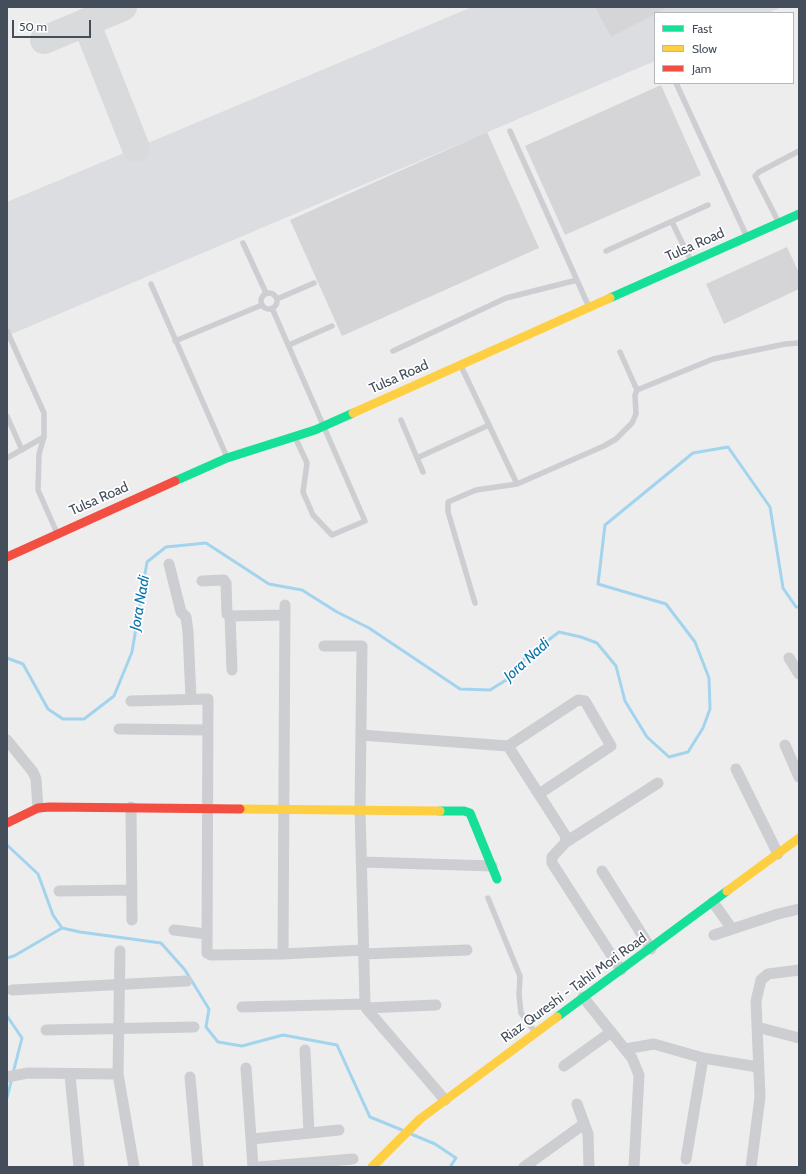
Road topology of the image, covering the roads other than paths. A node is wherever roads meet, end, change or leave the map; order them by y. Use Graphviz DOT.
graph roads {
  1 [pos="676,84"];
  2 [pos="510,131"];
  3 [pos="799,151"];
  4 [pos="708,205"];
  5 [pos="799,214"];
  6 [pos="672,222"];
  7 [pos="780,223"];
  8 [pos="747,237"];
  9 [pos="243,243"];
  10 [pos="606,251"];
  11 [pos="691,262"];
  12 [pos="577,280"];
  13 [pos="314,283"];
  14 [pos="151,284"];
  15 [pos="266,293"];
  16 [pos="277,299"];
  17 [pos="262,305"];
  18 [pos="589,307"];
  19 [pos="272,308"];
  20 [pos="332,326"];
  21 [pos="7,331"];
  22 [pos="9,340"];
  23 [pos="175,341"];
  24 [pos="799,343"];
  25 [pos="289,346"];
  26 [pos="393,351"];
  27 [pos="620,352"];
  28 [pos="460,364"];
  29 [pos="637,390"];
  30 [pos="7,416"];
  31 [pos="401,420"];
  32 [pos="489,424"];
  33 [pos="325,426"];
  34 [pos="295,436"];
  35 [pos="44,437"];
  36 [pos="22,450"];
  37 [pos="7,458"];
  38 [pos="227,458"];
  39 [pos="417,458"];
  40 [pos="422,472"];
  41 [pos="517,484"];
  42 [pos="58,534"];
  43 [pos="7,557"];
  44 [pos="170,564"];
  45 [pos="202,581"];
  46 [pos="475,603"];
  47 [pos="230,616"];
  48 [pos="324,646"];
  49 [pos="789,658"];
  50 [pos="232,670"];
  51 [pos="799,674"];
  52 [pos="191,699"];
  53 [pos="131,702"];
  54 [pos="119,729"];
  55 [pos="208,730"];
  56 [pos="361,735"];
  57 [pos="7,740"];
  58 [pos="785,745"];
  59 [pos="508,746"];
  60 [pos="736,769"];
  61 [pos="799,777"];
  62 [pos="658,783"];
  63 [pos="539,794"];
  64 [pos="38,808"];
  65 [pos="131,808"];
  66 [pos="207,808"];
  67 [pos="284,809"];
  68 [pos="360,809"];
  69 [pos="7,824"];
  70 [pos="799,838"];
  71 [pos="566,842"];
  72 [pos="778,854"];
  73 [pos="362,862"];
  74 [pos="492,866"];
  75 [pos="602,871"];
  76 [pos="497,879"];
  77 [pos="132,890"];
  78 [pos="58,891"];
  79 [pos="488,898"];
  80 [pos="713,902"];
  81 [pos="799,909"];
  82 [pos="132,920"];
  83 [pos="732,929"];
  84 [pos="174,930"];
  85 [pos="206,934"];
  86 [pos="714,936"];
  87 [pos="651,949"];
  88 [pos="467,950"];
  89 [pos="120,952"];
  90 [pos="363,952"];
  91 [pos="284,954"];
  92 [pos="621,970"];
  93 [pos="799,970"];
  94 [pos="187,981"];
  95 [pos="120,984"];
  96 [pos="12,990"];
  97 [pos="582,997"];
  98 [pos="436,1004"];
  99 [pos="366,1006"];
  100 [pos="242,1007"];
  101 [pos="194,1027"];
  102 [pos="757,1027"];
  103 [pos="120,1029"];
  104 [pos="46,1030"];
  105 [pos="611,1032"];
  106 [pos="536,1033"];
  107 [pos="799,1038"];
  108 [pos="625,1049"];
  109 [pos="305,1050"];
  110 [pos="703,1058"];
  111 [pos="564,1066"];
  112 [pos="758,1067"];
  113 [pos="246,1068"];
  114 [pos="118,1074"];
  115 [pos="70,1075"];
  116 [pos="7,1077"];
  117 [pos="190,1077"];
  118 [pos="445,1100"];
  119 [pos="577,1104"];
  120 [pos="584,1124"];
  121 [pos="339,1130"];
  122 [pos="309,1133"];
  123 [pos="252,1139"];
  124 [pos="352,1159"];
  125 [pos="686,1159"];
  126 [pos="302,1165"];
  127 [pos="79,1167"];
  128 [pos="134,1167"];
  129 [pos="198,1167"];
  130 [pos="253,1167"];
  131 [pos="259,1167"];
  132 [pos="372,1167"];
  133 [pos="524,1167"];
  134 [pos="589,1167"];
  135 [pos="634,1167"];
  136 [pos="751,1167"];
  1 -- 8 [label="lane"];
  2 -- 12 [label="lane"];
  3 -- 7 [label="lane"];
  4 -- 6 [label="lane"];
  5 -- 7 [label="street, Tulsa Road"];
  6 -- 10 [label="lane"];
  6 -- 11 [label="lane"];
  7 -- 8 [label="street, Tulsa Road"];
  8 -- 11 [label="street, Tulsa Road"];
  9 -- 15 [label="lane"];
  11 -- 18 [label="street, Tulsa Road"];
  12 -- 18 [label="lane"];
  12 -- 26 [label="lane"];
  13 -- 16 [label="lane"];
  14 -- 23 [label="lane"];
  15 -- 16 [label="lane"];
  15 -- 17 [label="lane"];
  16 -- 19 [label="lane"];
  17 -- 19 [label="lane"];
  17 -- 23 [label="lane"];
  18 -- 28 [label="street, Tulsa Road"];
  19 -- 25 [label="lane"];
  20 -- 25 [label="lane"];
  21 -- 22 [label="lane"];
  22 -- 35 [label="lane"];
  23 -- 38 [label="lane"];
  24 -- 29 [label="lane"];
  25 -- 33 [label="lane"];
  27 -- 29 [label="lane"];
  28 -- 32 [label="lane"];
  28 -- 33 [label="street, Tulsa Road"];
  29 -- 41 [label="lane"];
  30 -- 36 [label="lane"];
  31 -- 39 [label="lane"];
  32 -- 39 [label="lane"];
  32 -- 41 [label="lane"];
  33 -- 34 [label="street, Tulsa Road"];
  33 -- 34 [label="lane"];
  34 -- 38 [label="street, Tulsa Road"];
  35 -- 36 [label="lane"];
  35 -- 42 [label="lane"];
  36 -- 37 [label="lane"];
  38 -- 42 [label="street, Tulsa Road"];
  39 -- 40 [label="lane"];
  41 -- 46 [label="lane"];
  42 -- 43 [label="street, Tulsa Road"];
  44 -- 52 [label="street"];
  45 -- 47 [label="street"];
  47 -- 50 [label="street"];
  47 -- 67 [label="street"];
  48 -- 56 [label="street"];
  49 -- 51 [label="street"];
  52 -- 53 [label="street"];
  52 -- 55 [label="street"];
  54 -- 55 [label="street"];
  55 -- 66 [label="street"];
  56 -- 59 [label="street"];
  56 -- 68 [label="street"];
  57 -- 64 [label="street"];
  58 -- 61 [label="street"];
  59 -- 63 [label="street"];
  59 -- 63 [label="street"];
  60 -- 72 [label="street"];
  62 -- 71 [label="street"];
  63 -- 71 [label="street"];
  64 -- 65 [label="street"];
  64 -- 69 [label="street"];
  65 -- 66 [label="street"];
  65 -- 77 [label="street"];
  66 -- 67 [label="street"];
  66 -- 85 [label="street"];
  67 -- 68 [label="street"];
  67 -- 91 [label="street"];
  68 -- 73 [label="street"];
  68 -- 74 [label="street"];
  70 -- 72 [label="street, Riaz Qureshi - Tahli Mori Road"];
  71 -- 92 [label="street"];
  72 -- 80 [label="street, Riaz Qureshi - Tahli Mori Road"];
  73 -- 74 [label="street"];
  73 -- 90 [label="street"];
  74 -- 76 [label="street"];
  75 -- 87 [label="street"];
  77 -- 78 [label="street"];
  77 -- 82 [label="street"];
  79 -- 106 [label="lane"];
  80 -- 83 [label="street"];
  80 -- 87 [label="street, Riaz Qureshi - Tahli Mori Road"];
  81 -- 83 [label="street"];
  83 -- 86 [label="street"];
  84 -- 85 [label="street"];
  85 -- 91 [label="street"];
  87 -- 92 [label="street, Riaz Qureshi - Tahli Mori Road"];
  88 -- 90 [label="street"];
  89 -- 95 [label="street"];
  90 -- 91 [label="street"];
  90 -- 99 [label="street"];
  92 -- 97 [label="street, Riaz Qureshi - Tahli Mori Road"];
  93 -- 102 [label="street"];
  94 -- 95 [label="street"];
  95 -- 96 [label="street"];
  95 -- 103 [label="street"];
  97 -- 105 [label="street"];
  97 -- 106 [label="street, Riaz Qureshi - Tahli Mori Road"];
  98 -- 99 [label="street"];
  99 -- 100 [label="street"];
  99 -- 118 [label="street"];
  101 -- 103 [label="street"];
  102 -- 107 [label="street"];
  102 -- 112 [label="street"];
  103 -- 104 [label="street"];
  103 -- 114 [label="street"];
  105 -- 108 [label="street"];
  105 -- 111 [label="street"];
  106 -- 118 [label="street, Riaz Qureshi - Tahli Mori Road"];
  108 -- 110 [label="street"];
  108 -- 135 [label="street"];
  109 -- 122 [label="street"];
  110 -- 112 [label="street"];
  110 -- 125 [label="street"];
  112 -- 136 [label="street"];
  113 -- 123 [label="street"];
  114 -- 115 [label="street"];
  114 -- 128 [label="street"];
  115 -- 116 [label="street"];
  115 -- 127 [label="street"];
  117 -- 129 [label="street"];
  118 -- 132 [label="street, Riaz Qureshi - Tahli Mori Road"];
  119 -- 120 [label="street"];
  120 -- 133 [label="street"];
  120 -- 134 [label="street"];
  121 -- 122 [label="street"];
  122 -- 123 [label="street"];
  123 -- 130 [label="street"];
  124 -- 126 [label="street"];
  126 -- 131 [label="street"];
}
